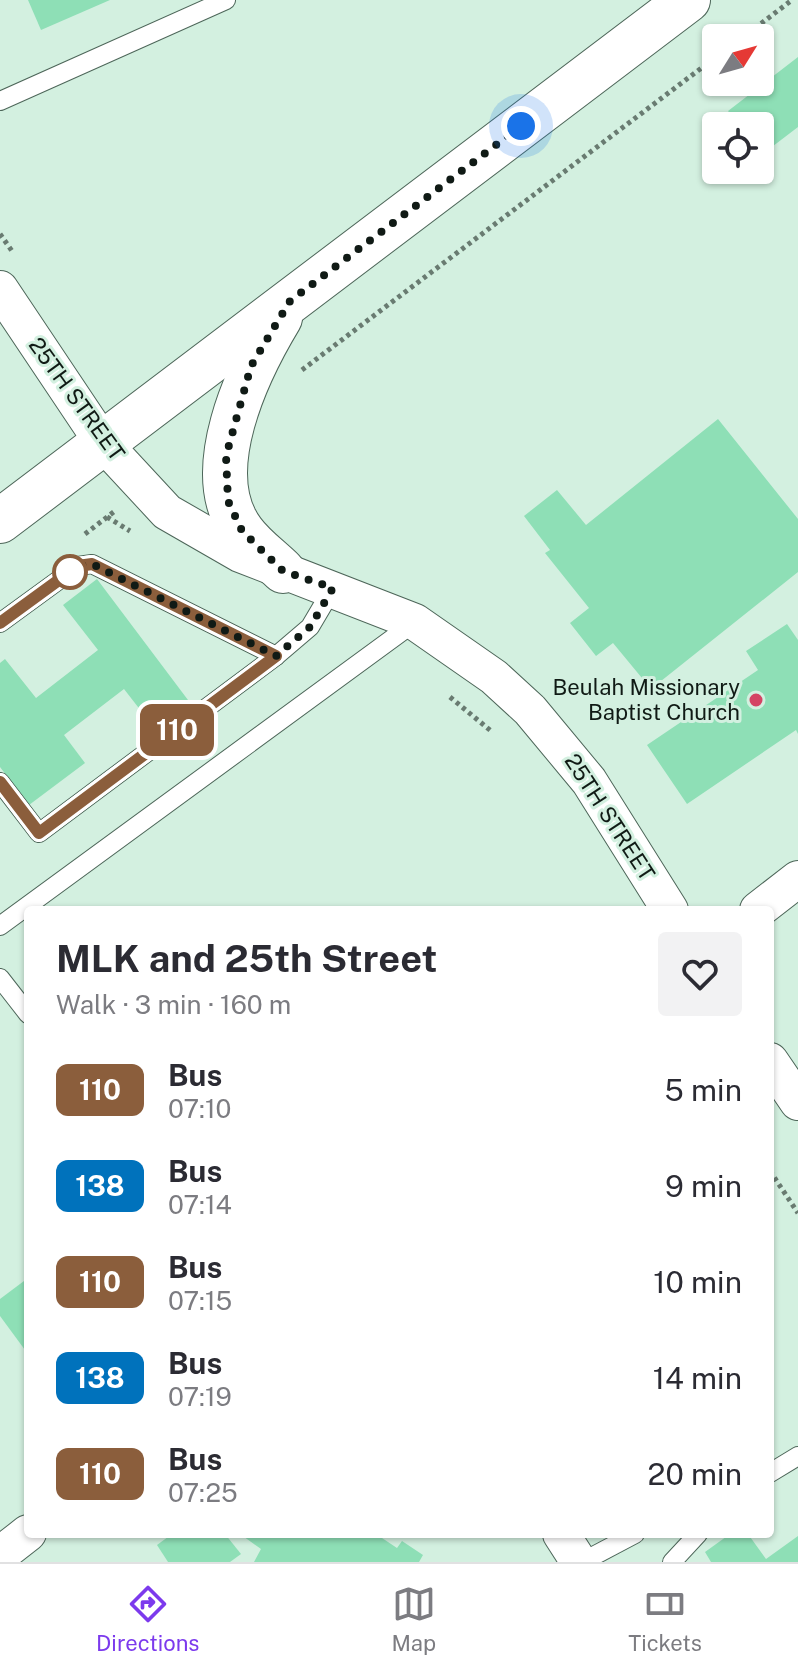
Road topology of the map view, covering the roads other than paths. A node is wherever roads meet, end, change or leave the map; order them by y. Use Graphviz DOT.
graph roads {
  1 [pos="226,0"];
  2 [pos="688,0"];
  3 [pos="0,101"];
  4 [pos="9,275"];
  5 [pos="290,301"];
  6 [pos="103,443"];
  7 [pos="0,521"];
  8 [pos="283,571"];
  9 [pos="333,588"];
  10 [pos="415,622"];
  11 [pos="0,623"];
  12 [pos="276,656"];
  13 [pos="0,782"];
  14 [pos="798,879"];
  15 [pos="27,906"];
  16 [pos="667,906"];
  17 [pos="763,906"];
  18 [pos="24,908"];
  19 [pos="0,926"];
  20 [pos="0,978"];
  21 [pos="24,1009"];
  22 [pos="774,1067"];
  23 [pos="798,1102"];
  24 [pos="798,1456"];
  25 [pos="774,1471"];
  26 [pos="24,1536"];
  27 [pos="564,1538"];
  28 [pos="627,1538"];
  29 [pos="694,1538"];
  30 [pos="0,1555"];
  31 [pos="580,1562"];
  32 [pos="672,1562"];
  1 -- 3 [label="lane"];
  2 -- 5 [label="main road"];
  4 -- 6 [label="street, 25TH STREET"];
  5 -- 6 [label="main road"];
  5 -- 8 [label="main road"];
  6 -- 7 [label="main road"];
  6 -- 8 [label="street, 25TH STREET"];
  8 -- 9 [label="street, 25TH STREET"];
  9 -- 10 [label="street, 25TH STREET"];
  9 -- 12 [label="lane"];
  10 -- 15 [label="lane"];
  10 -- 16 [label="street, 25TH STREET"];
  11 -- 12 [label="lane"];
  12 -- 13 [label="lane"];
  14 -- 17 [label="street"];
  18 -- 19 [label="lane"];
  20 -- 21 [label="lane"];
  22 -- 23 [label="street"];
  24 -- 25 [label="lane"];
  26 -- 30 [label="street"];
  27 -- 31 [label="street"];
  28 -- 31 [label="lane"];
  29 -- 32 [label="lane"];
}
